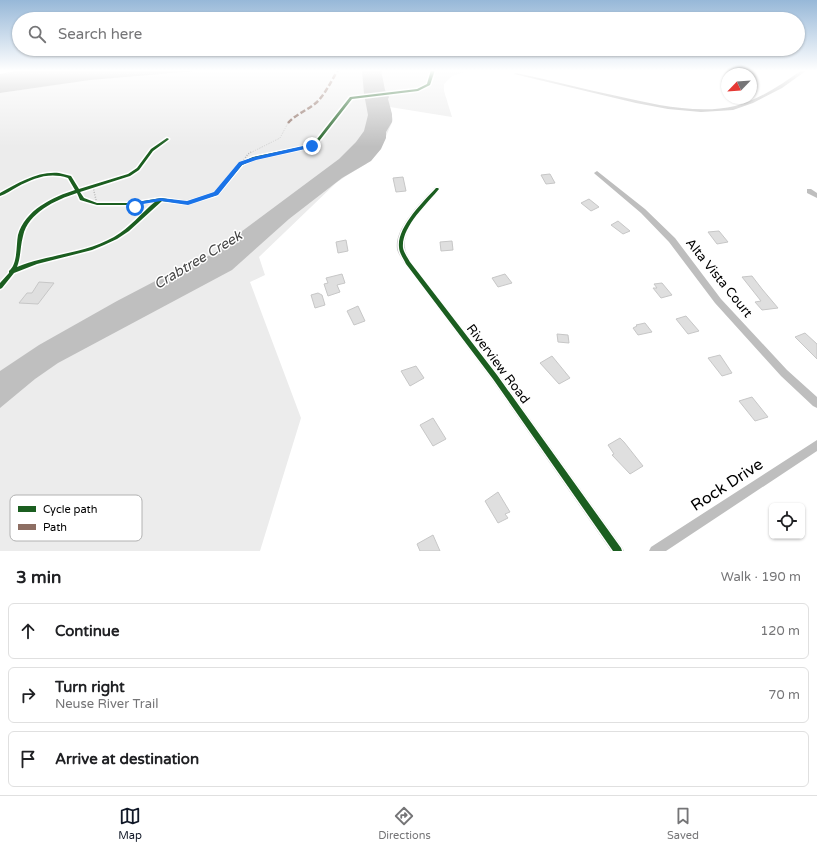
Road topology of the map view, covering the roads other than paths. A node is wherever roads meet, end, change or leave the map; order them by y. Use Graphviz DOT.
graph roads {
  1 [pos="611,96"];
  2 [pos="762,96"];
  3 [pos="597,173"];
  4 [pos="437,189"];
  5 [pos="809,191"];
  6 [pos="817,196"];
  7 [pos="817,403"];
  8 [pos="817,445"];
  9 [pos="618,551"];
  10 [pos="656,551"];
  1 -- 2 [label="street"];
  3 -- 7 [label="street, Alta Vista Court"];
  4 -- 9 [label="street, Riverview Road"];
  5 -- 6 [label="street"];
  8 -- 10 [label="street, Rock Drive"];
}
